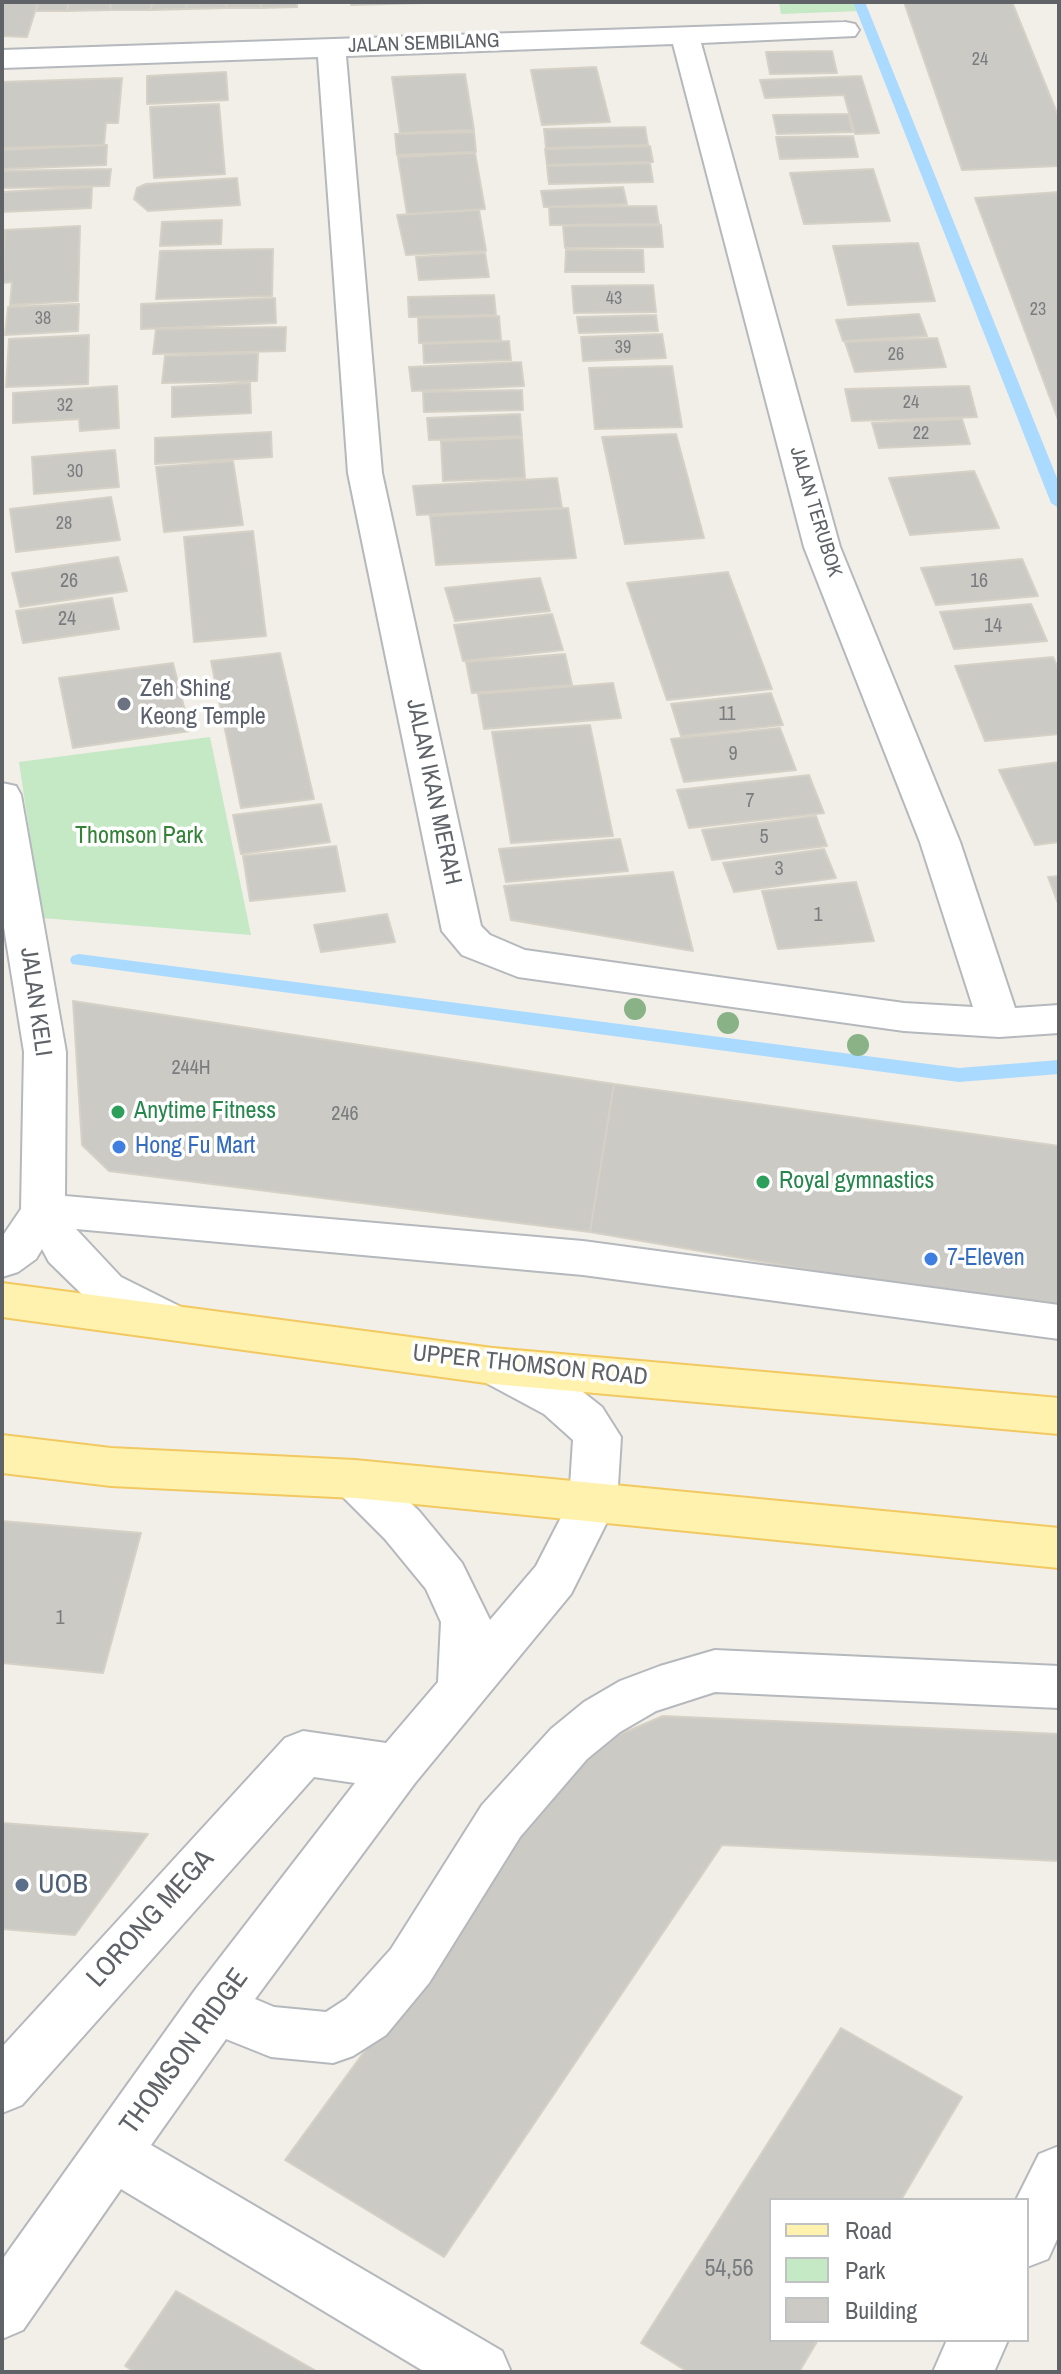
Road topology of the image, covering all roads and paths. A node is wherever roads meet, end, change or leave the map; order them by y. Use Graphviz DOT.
graph roads {
  1 [pos="845,30"];
  2 [pos="685,35"];
  3 [pos="331,47"];
  4 [pos="2,59"];
  5 [pos="2,795"];
  6 [pos="14,932"];
  7 [pos="1059,1019"];
  8 [pos="999,1023"];
  9 [pos="43,1210"];
  10 [pos="2,1260"];
  11 [pos="2,1300"];
  12 [pos="169,1321"];
  13 [pos="1059,1322"];
  14 [pos="493,1366"];
  15 [pos="1059,1416"];
  16 [pos="2,1454"];
  17 [pos="355,1479"];
  18 [pos="593,1502"];
  19 [pos="1059,1548"];
  20 [pos="463,1685"];
  21 [pos="1059,1687"];
  22 [pos="397,1767"];
  23 [pos="215,2008"];
  24 [pos="2,2087"];
  25 [pos="111,2154"];
  26 [pos="1059,2173"];
  27 [pos="1029,2235"];
  28 [pos="2,2310"];
  29 [pos="977,2342"];
  30 [pos="481,2372"];
  31 [pos="963,2372"];
  1 -- 2 [label="street, JALAN SEMBILANG"];
  2 -- 3 [label="street, JALAN SEMBILANG"];
  2 -- 8 [label="street, JALAN TERUBOK"];
  3 -- 4 [label="street, JALAN SEMBILANG"];
  3 -- 8 [label="street, JALAN IKAN MERAH"];
  5 -- 6 [label="street, JALAN KELI"];
  6 -- 9 [label="street, JALAN KELI"];
  7 -- 8 [label="street, JALAN IKAN MERAH"];
  9 -- 10 [label="street"];
  9 -- 12 [label="street"];
  9 -- 13 [label="street"];
  11 -- 12 [label="main road, UPPER THOMSON ROAD"];
  12 -- 14 [label="main road, UPPER THOMSON ROAD"];
  14 -- 15 [label="main road, UPPER THOMSON ROAD"];
  14 -- 18 [label="street, THOMSON RIDGE"];
  16 -- 17 [label="main road"];
  17 -- 18 [label="main road"];
  17 -- 20 [label="street"];
  18 -- 19 [label="main road"];
  18 -- 20 [label="street, THOMSON RIDGE"];
  20 -- 22 [label="street, THOMSON RIDGE"];
  21 -- 23 [label="street"];
  22 -- 23 [label="street, THOMSON RIDGE"];
  22 -- 24 [label="street, LORONG MEGA"];
  23 -- 25 [label="street, THOMSON RIDGE"];
  25 -- 28 [label="street"];
  25 -- 30 [label="street, THOMSON RIDGE"];
  26 -- 27 [label="street"];
  29 -- 31 [label="street"];
}
